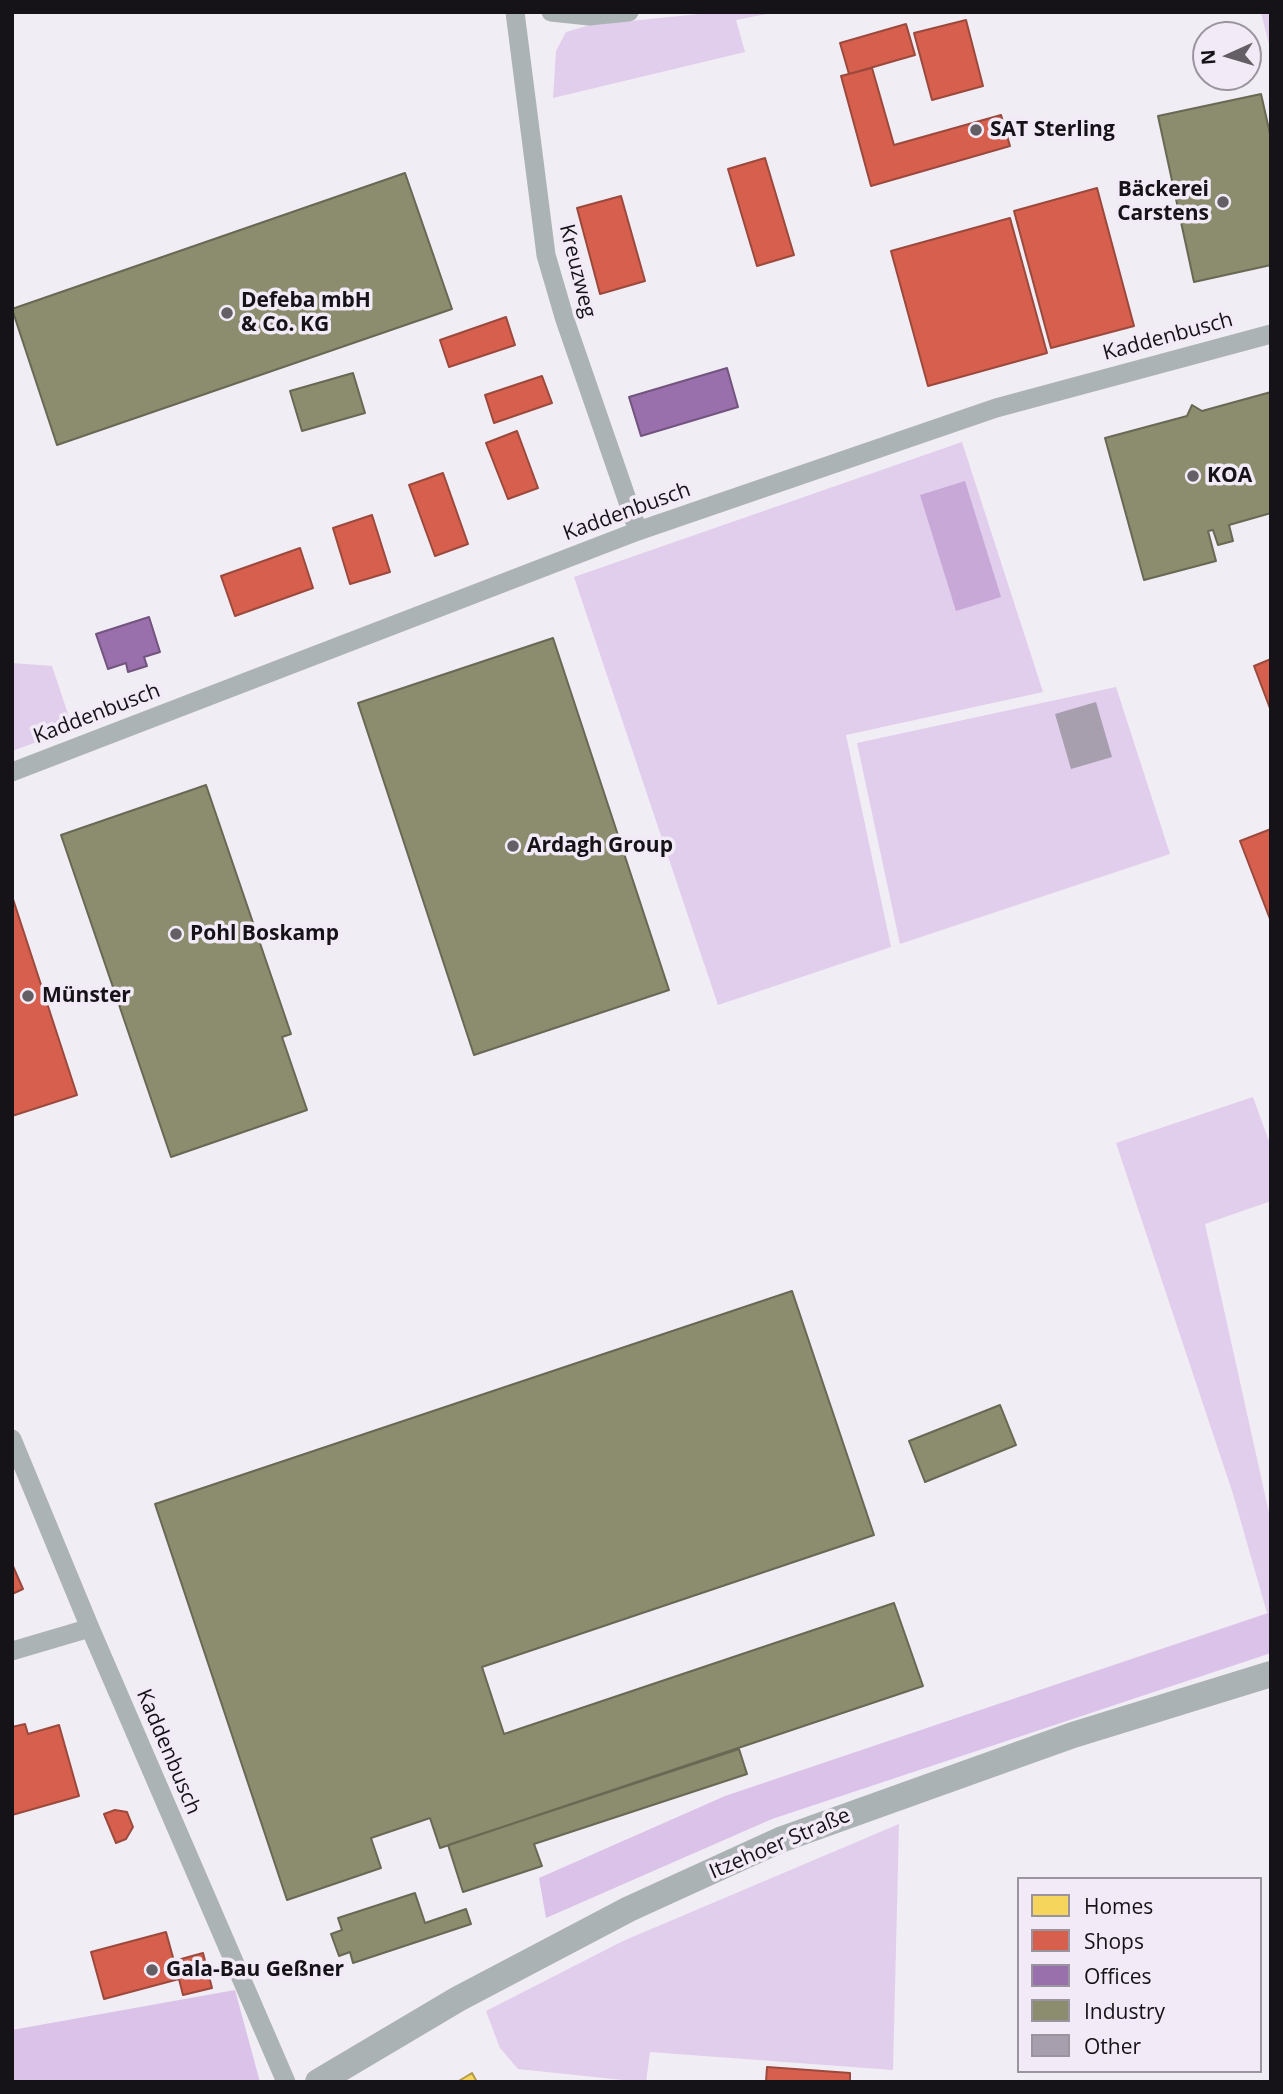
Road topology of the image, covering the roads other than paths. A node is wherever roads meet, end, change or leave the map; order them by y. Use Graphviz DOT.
graph roads {
  1 [pos="515,12"];
  2 [pos="551,12"];
  3 [pos="629,12"];
  4 [pos="1271,334"];
  5 [pos="638,531"];
  6 [pos="12,772"];
  7 [pos="12,1439"];
  8 [pos="90,1628"];
  9 [pos="12,1651"];
  10 [pos="1271,1674"];
  11 [pos="286,2082"];
  12 [pos="318,2082"];
  1 -- 5 [label="street, Kreuzweg"];
  2 -- 3 [label="street"];
  4 -- 5 [label="street, Kaddenbusch"];
  5 -- 6 [label="street, Kaddenbusch"];
  7 -- 8 [label="street, Kaddenbusch"];
  8 -- 9 [label="street"];
  8 -- 11 [label="street, Kaddenbusch"];
  10 -- 12 [label="main road, Itzehoer Straße"];
}
